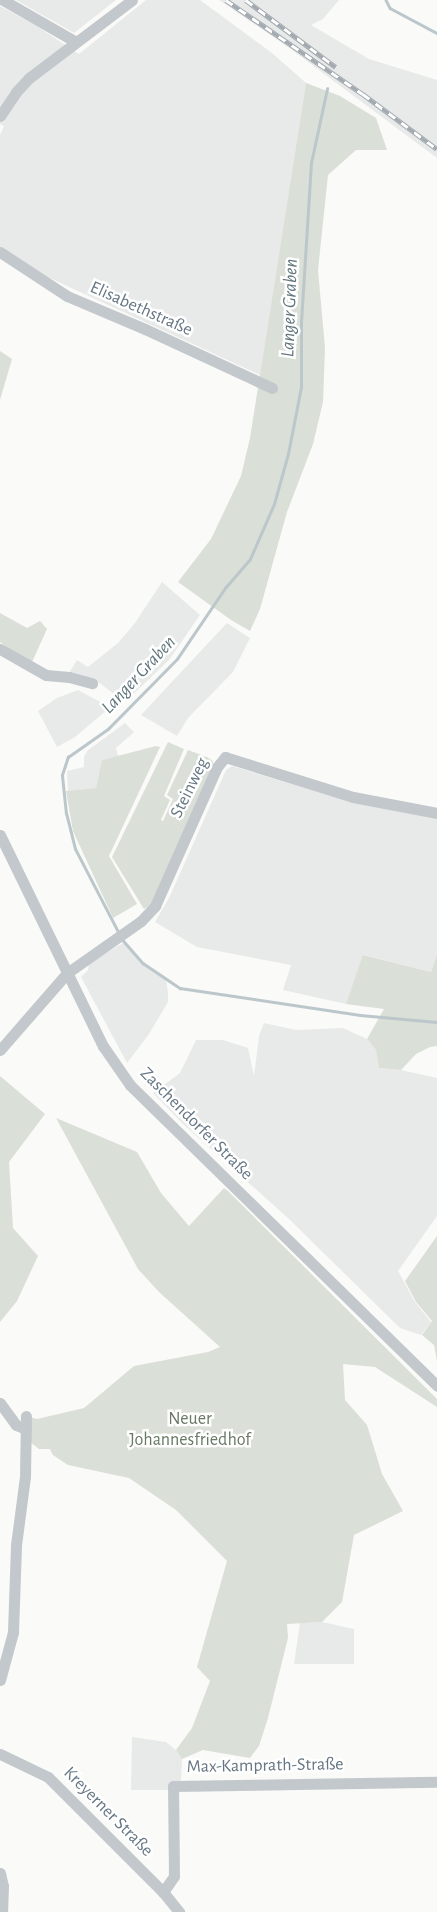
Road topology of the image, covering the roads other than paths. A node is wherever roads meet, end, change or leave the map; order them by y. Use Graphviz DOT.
graph roads {
  1 [pos="3,0"];
  2 [pos="132,0"];
  3 [pos="76,42"];
  4 [pos="0,116"];
  5 [pos="0,252"];
  6 [pos="272,388"];
  7 [pos="0,649"];
  8 [pos="92,683"];
  9 [pos="437,813"];
  10 [pos="0,836"];
  11 [pos="67,973"];
  12 [pos="0,1050"];
  13 [pos="437,1386"];
  14 [pos="0,1403"];
  15 [pos="26,1416"];
  16 [pos="26,1429"];
  17 [pos="0,1680"];
  18 [pos="0,1754"];
  19 [pos="437,1782"];
  20 [pos="0,1874"];
  21 [pos="163,1892"];
  22 [pos="2,1912"];
  23 [pos="179,1912"];
  1 -- 3 [label="street"];
  2 -- 3 [label="street"];
  3 -- 4 [label="street"];
  5 -- 6 [label="street, Elisabethstraße"];
  7 -- 8 [label="street"];
  9 -- 11 [label="street, Steinweg"];
  10 -- 11 [label="street, Zaschendorfer Straße"];
  11 -- 12 [label="street, Steinweg"];
  11 -- 13 [label="street, Zaschendorfer Straße"];
  14 -- 16 [label="street"];
  15 -- 16 [label="street"];
  16 -- 17 [label="street"];
  18 -- 21 [label="street, Kreyerner Straße"];
  19 -- 21 [label="street, Max-Kamprath-Straße"];
  20 -- 22 [label="street"];
  21 -- 23 [label="street, Kreyerner Straße"];
}
